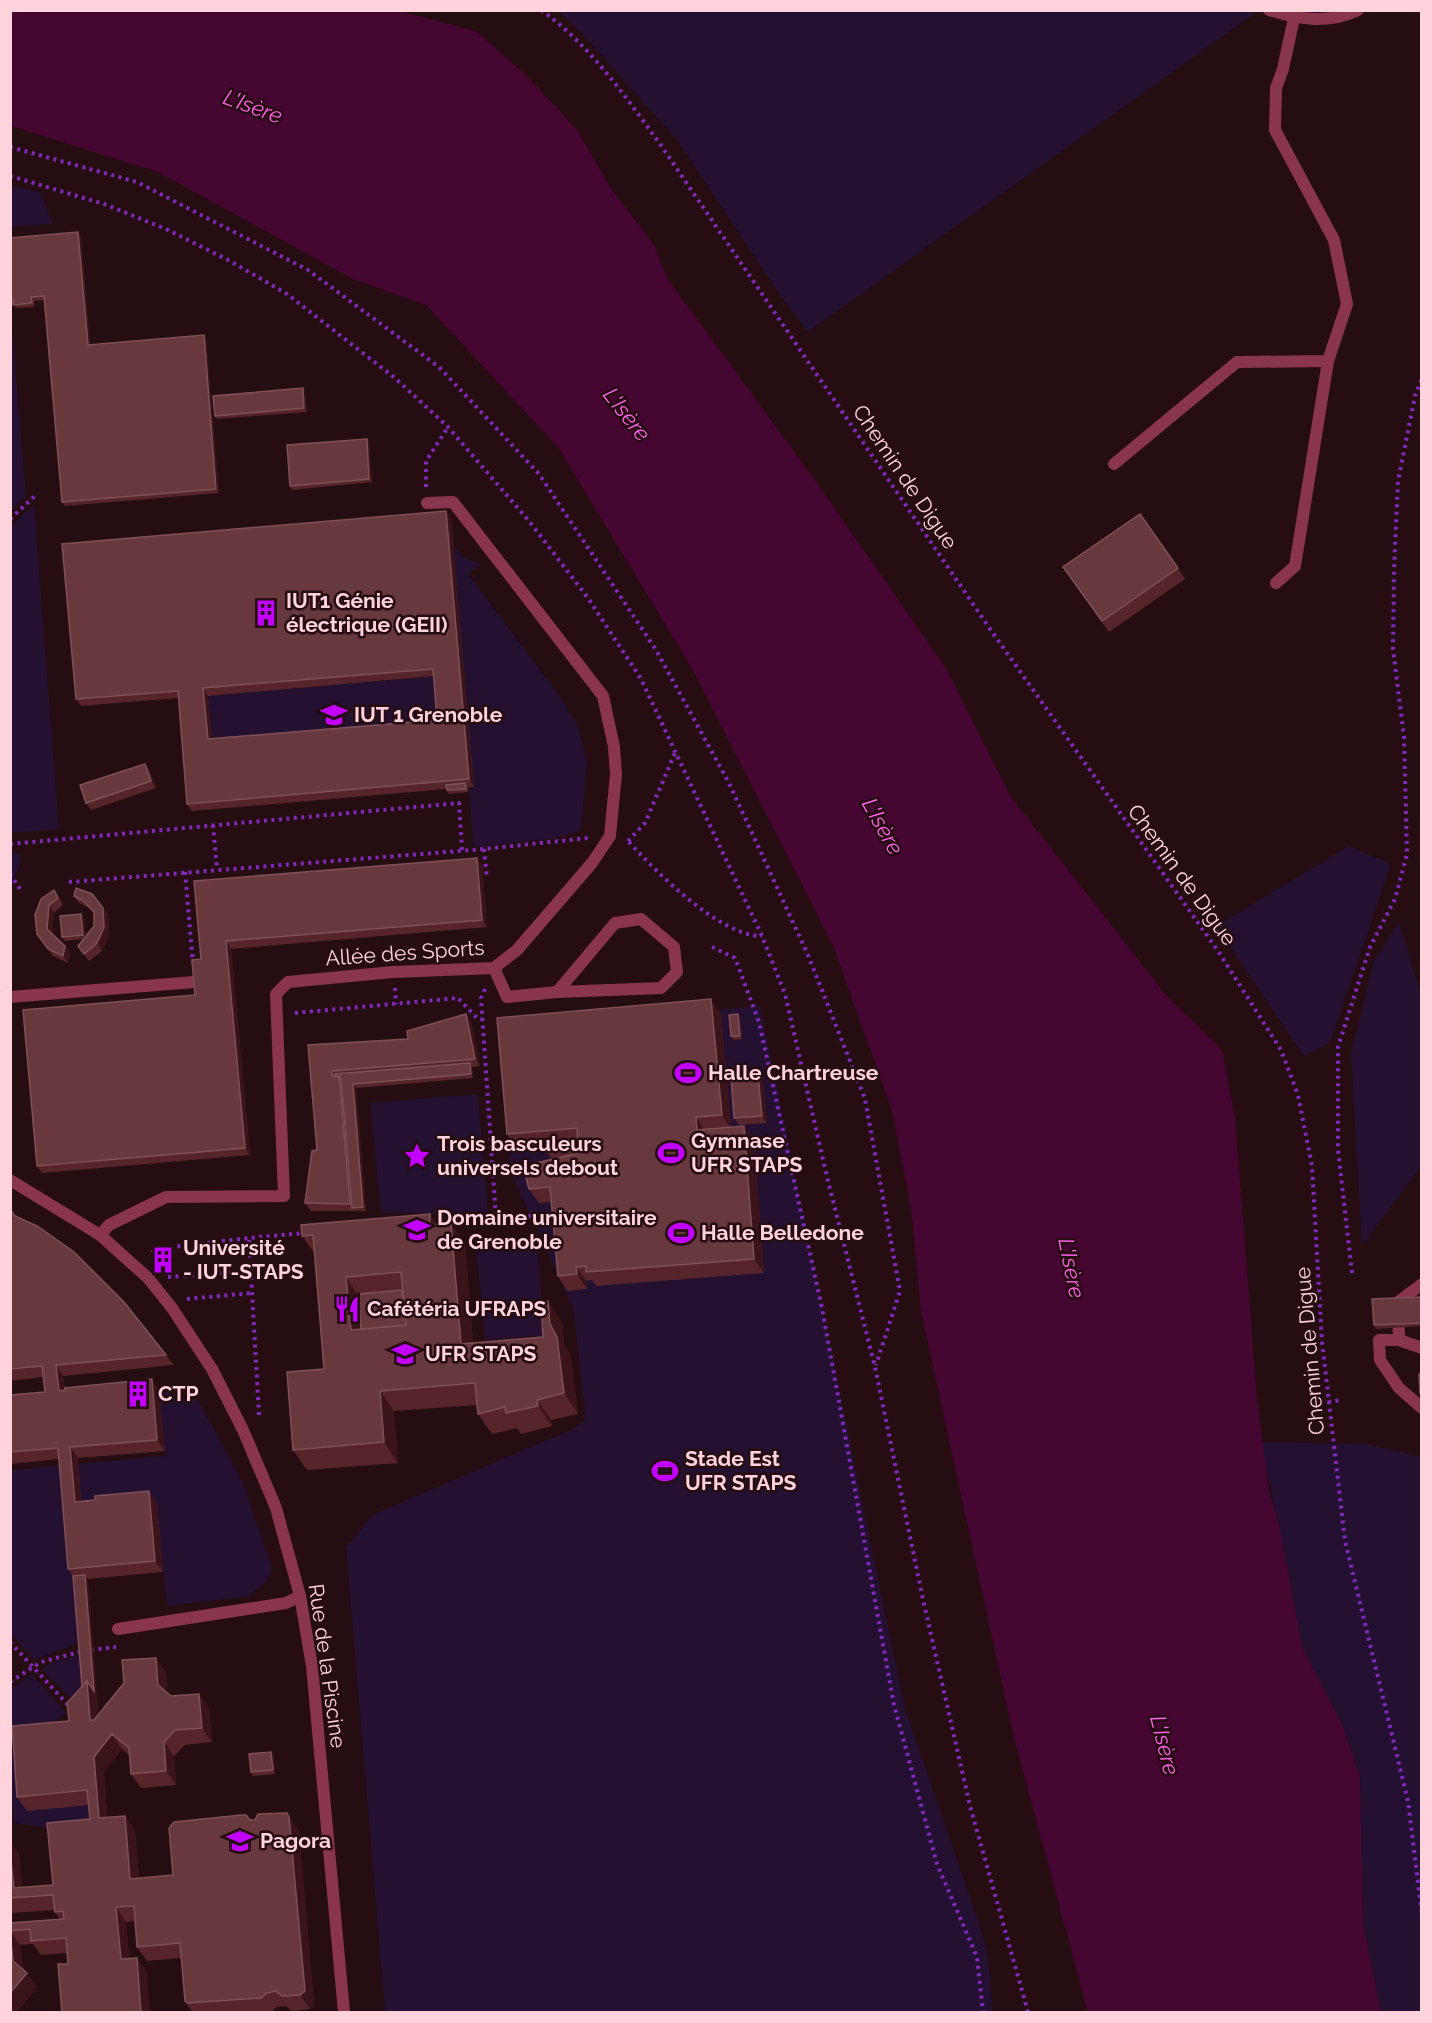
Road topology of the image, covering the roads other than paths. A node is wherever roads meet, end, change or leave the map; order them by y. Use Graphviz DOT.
graph roads {
  1 [pos="1269,10"];
  2 [pos="1358,10"];
  3 [pos="1294,18"];
  4 [pos="1328,361"];
  5 [pos="1114,464"];
  6 [pos="427,503"];
  7 [pos="1276,583"];
  8 [pos="494,968"];
  9 [pos="194,982"];
  10 [pos="557,992"];
  11 [pos="10,998"];
  12 [pos="10,1180"];
  13 [pos="100,1235"];
  14 [pos="1422,1284"];
  15 [pos="1399,1340"];
  16 [pos="1422,1348"];
  17 [pos="1422,1408"];
  18 [pos="300,1596"];
  19 [pos="118,1629"];
  20 [pos="344,2013"];
  1 -- 3 [label="street"];
  2 -- 3 [label="street"];
  3 -- 4 [label="street"];
  4 -- 5 [label="street"];
  4 -- 7 [label="street"];
  6 -- 8 [label="street, Allée des Sports"];
  8 -- 10 [label="street"];
  8 -- 13 [label="street, Allée des Sports"];
  9 -- 11 [label="street"];
  10 -- 10 [label="street"];
  12 -- 13 [label="street, Rue de la Piscine"];
  13 -- 18 [label="street, Rue de la Piscine"];
  14 -- 15 [label="street"];
  15 -- 16 [label="street"];
  15 -- 17 [label="street"];
  18 -- 19 [label="street"];
  18 -- 20 [label="street, Rue de la Piscine"];
}
